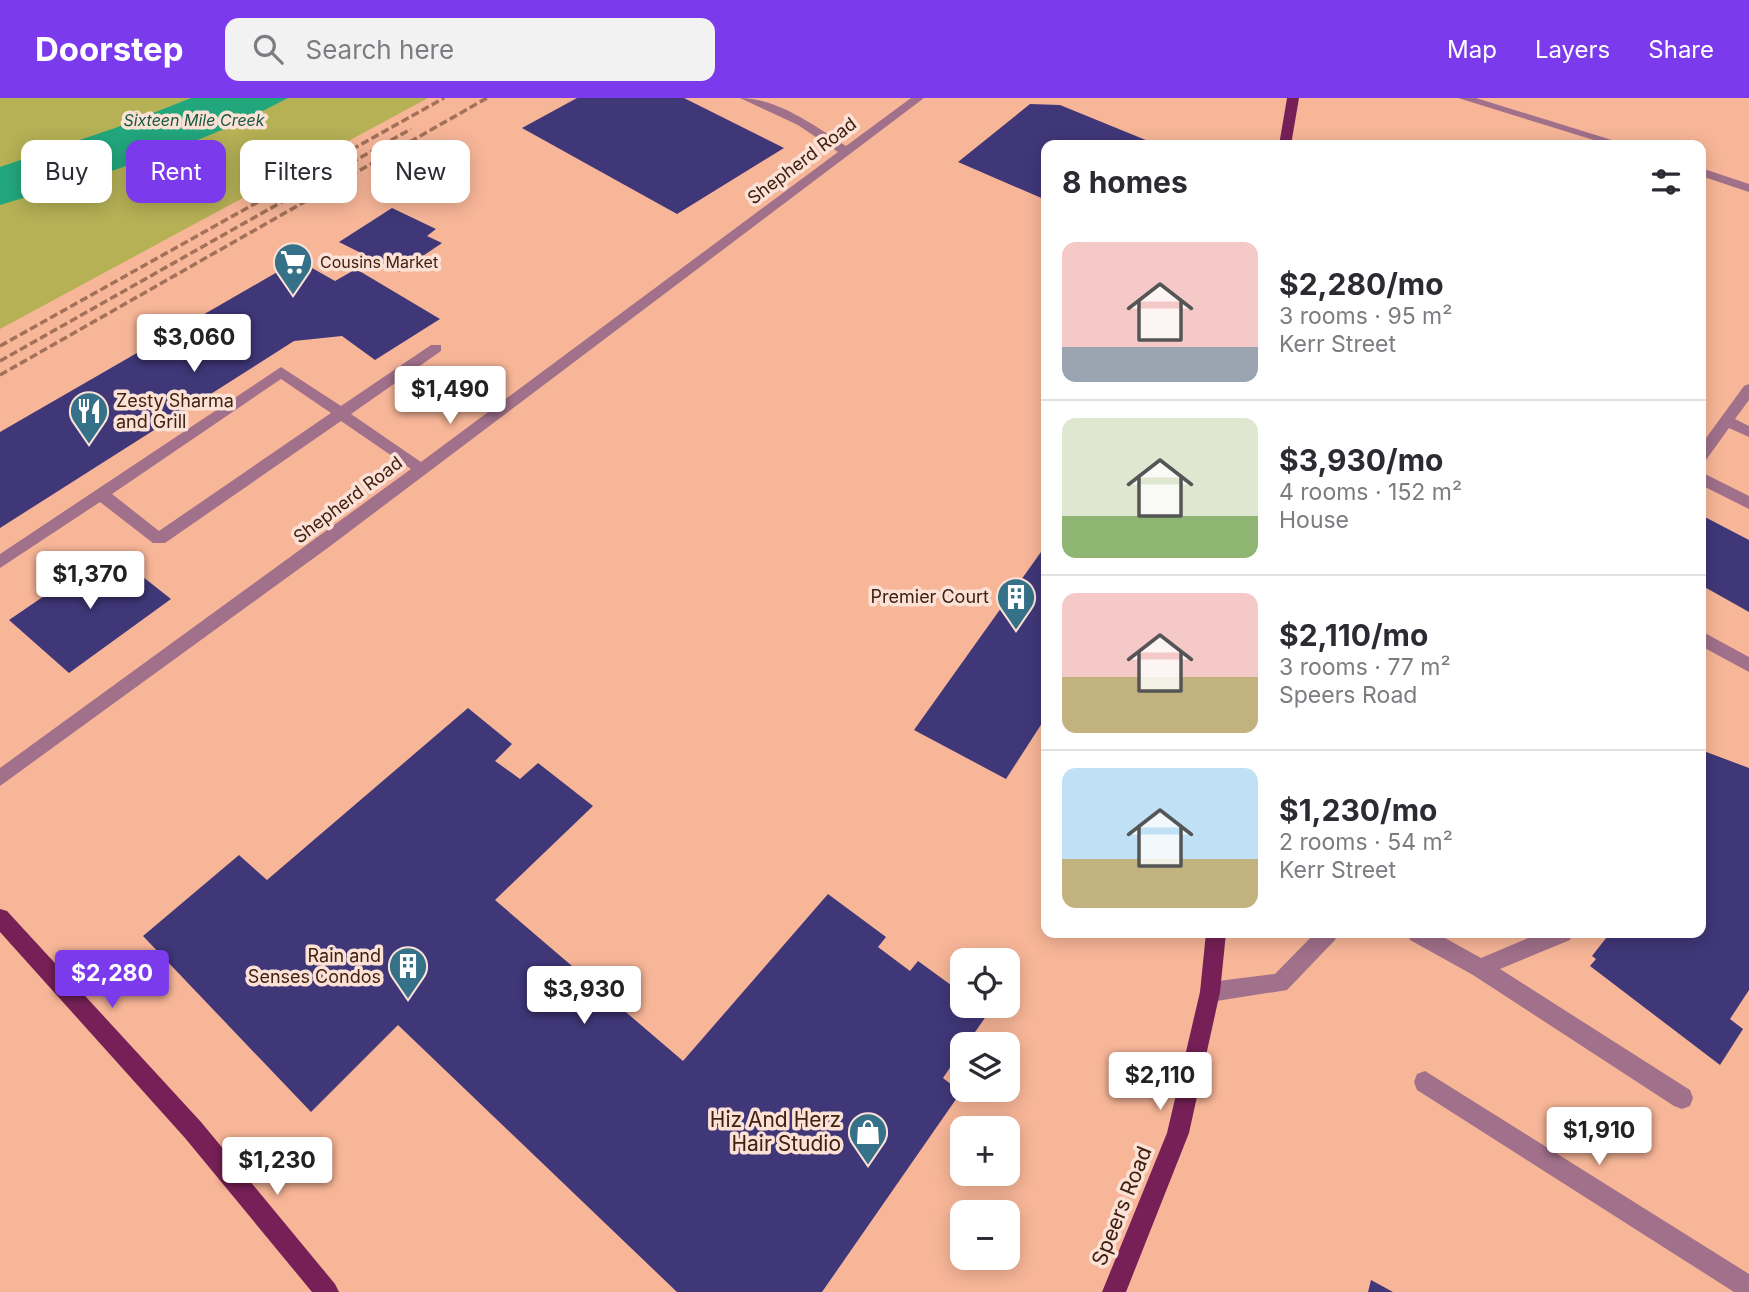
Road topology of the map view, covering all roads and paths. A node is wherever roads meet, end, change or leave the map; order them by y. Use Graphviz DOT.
graph roads {
  1 [pos="746,98"];
  2 [pos="918,98"];
  3 [pos="1293,98"];
  4 [pos="1464,98"];
  5 [pos="1286,140"];
  6 [pos="1605,140"];
  7 [pos="846,152"];
  8 [pos="1749,173"];
  9 [pos="1706,174"];
  10 [pos="1730,181"];
  11 [pos="1749,188"];
  12 [pos="436,348"];
  13 [pos="1749,389"];
  14 [pos="342,413"];
  15 [pos="1725,420"];
  16 [pos="1749,432"];
  17 [pos="1706,448"];
  18 [pos="421,469"];
  19 [pos="1706,481"];
  20 [pos="101,494"];
  21 [pos="1749,503"];
  22 [pos="0,562"];
  23 [pos="1706,641"];
  24 [pos="1749,665"];
  25 [pos="0,778"];
  26 [pos="0,918"];
  27 [pos="1215,938"];
  28 [pos="1323,938"];
  29 [pos="1426,938"];
  30 [pos="1551,938"];
  31 [pos="1480,968"];
  32 [pos="1210,992"];
  33 [pos="1425,1082"];
  34 [pos="1682,1098"];
  35 [pos="1749,1288"];
  36 [pos="327,1292"];
  37 [pos="1114,1292"];
  1 -- 7 [label="street"];
  2 -- 7 [label="street, Shepherd Road"];
  3 -- 5 [label="main road"];
  4 -- 6 [label="street"];
  7 -- 18 [label="street, Shepherd Road"];
  8 -- 10 [label="street"];
  9 -- 10 [label="street"];
  10 -- 11 [label="street"];
  12 -- 14 [label="street"];
  13 -- 15 [label="street"];
  14 -- 18 [label="street"];
  14 -- 20 [label="street"];
  14 -- 20 [label="street"];
  15 -- 16 [label="street"];
  15 -- 17 [label="street"];
  18 -- 25 [label="street, Shepherd Road"];
  19 -- 21 [label="street"];
  20 -- 22 [label="street"];
  23 -- 24 [label="street"];
  26 -- 36 [label="main road"];
  27 -- 32 [label="main road, Speers Road"];
  28 -- 32 [label="street"];
  29 -- 31 [label="street"];
  30 -- 31 [label="street"];
  31 -- 34 [label="street"];
  32 -- 37 [label="main road, Speers Road"];
  33 -- 35 [label="street"];
}
